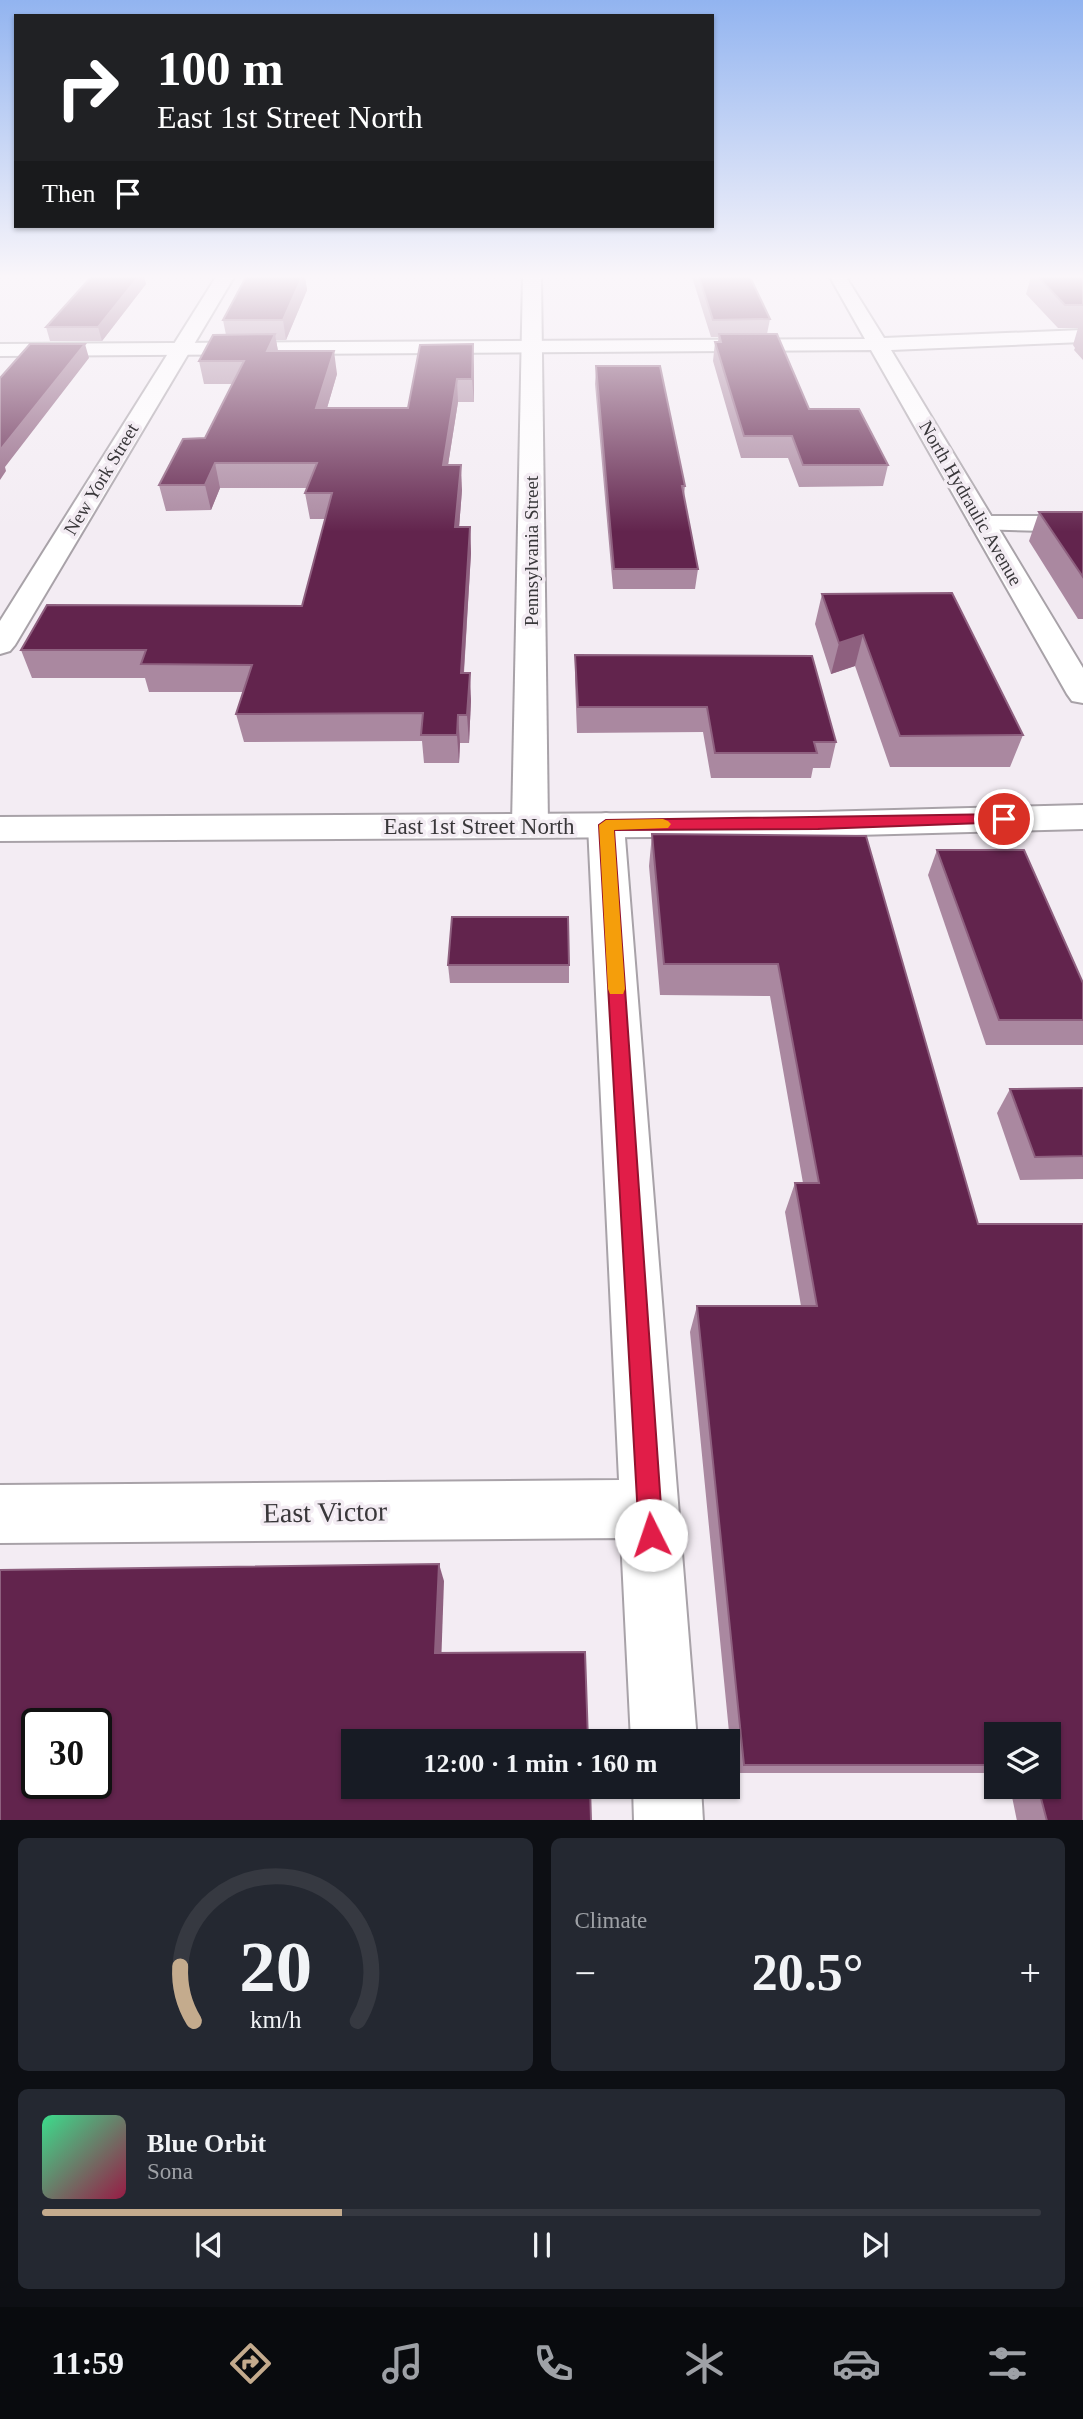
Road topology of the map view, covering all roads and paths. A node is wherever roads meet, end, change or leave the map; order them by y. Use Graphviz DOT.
graph roads {
  1 [pos="172,362"];
  2 [pos="533,362"];
  3 [pos="888,362"];
  4 [pos="983,524"];
  5 [pos="1083,524"];
  6 [pos="0,645"];
  7 [pos="1083,694"];
  8 [pos="1083,817"];
  9 [pos="530,825"];
  10 [pos="606,825"];
  11 [pos="0,829"];
  12 [pos="650,1509"];
  13 [pos="0,1514"];
  14 [pos="663,1729"];
  15 [pos="668,1799"];
  16 [pos="669,1820"];
  1 -- 6 [label="street, New York Street"];
  2 -- 9 [label="street, Pennsylvania Street"];
  3 -- 4 [label="street, North Hydraulic Avenue"];
  4 -- 5 [label="street"];
  4 -- 7 [label="street, North Hydraulic Avenue"];
  8 -- 10 [label="street, East 1st Street North"];
  9 -- 10 [label="street, East 1st Street North"];
  9 -- 11 [label="street, East 1st Street North"];
  10 -- 12 [label="street"];
  12 -- 13 [label="street, East Victor"];
  12 -- 14 [label="street"];
  15 -- 16 [label="street"];
}
